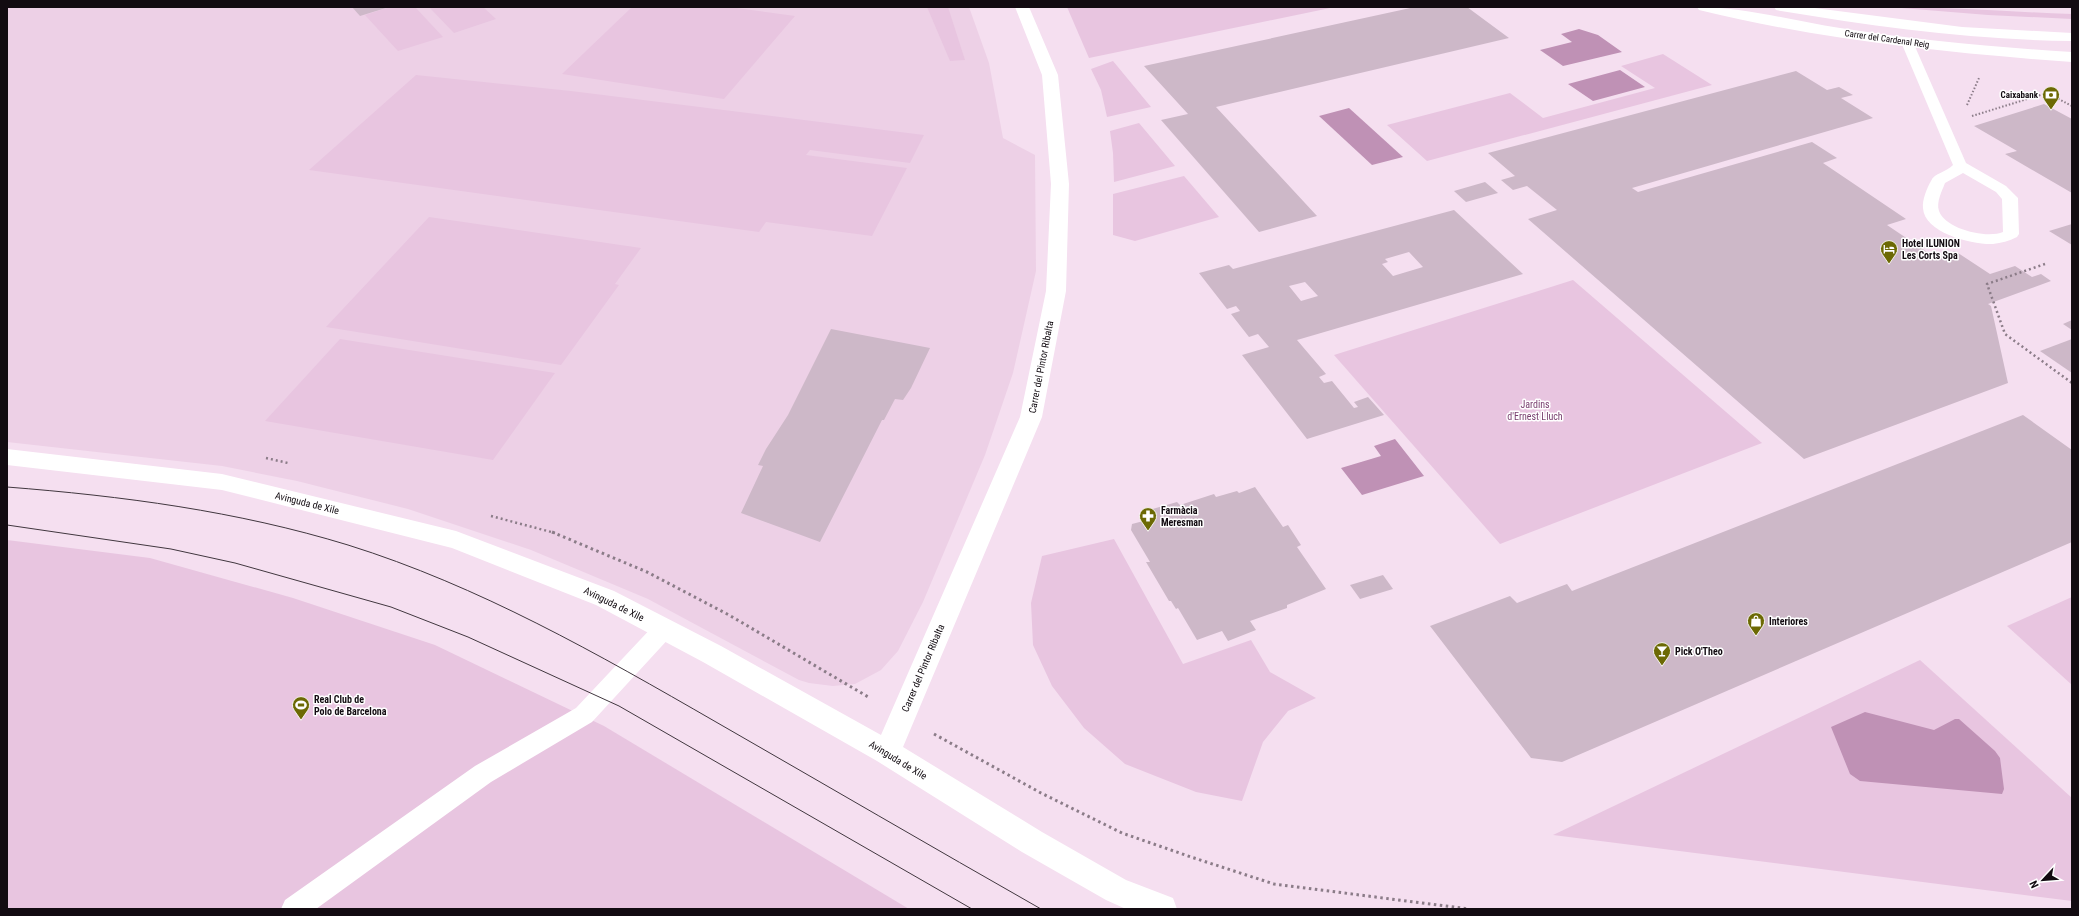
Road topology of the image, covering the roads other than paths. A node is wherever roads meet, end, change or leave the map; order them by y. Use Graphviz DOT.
graph roads {
  1 [pos="1022,7"];
  2 [pos="1704,7"];
  3 [pos="1780,7"];
  4 [pos="2072,38"];
  5 [pos="1907,42"];
  6 [pos="2072,57"];
  7 [pos="1960,165"];
  8 [pos="7,457"];
  9 [pos="664,629"];
  10 [pos="887,752"];
  11 [pos="294,909"];
  12 [pos="1162,909"];
  1 -- 10 [label="street, Carrer del Pintor Ribalta"];
  2 -- 5 [label="street, Carrer del Cardenal Reig"];
  3 -- 4 [label="street, Carrer del Cardenal Reig"];
  5 -- 6 [label="street, Carrer del Cardenal Reig"];
  5 -- 7 [label="lane"];
  7 -- 7 [label="lane"];
  8 -- 9 [label="street, Avinguda de Xile"];
  9 -- 10 [label="street, Avinguda de Xile"];
  9 -- 11 [label="lane"];
  10 -- 12 [label="street, Avinguda de Xile"];
}
